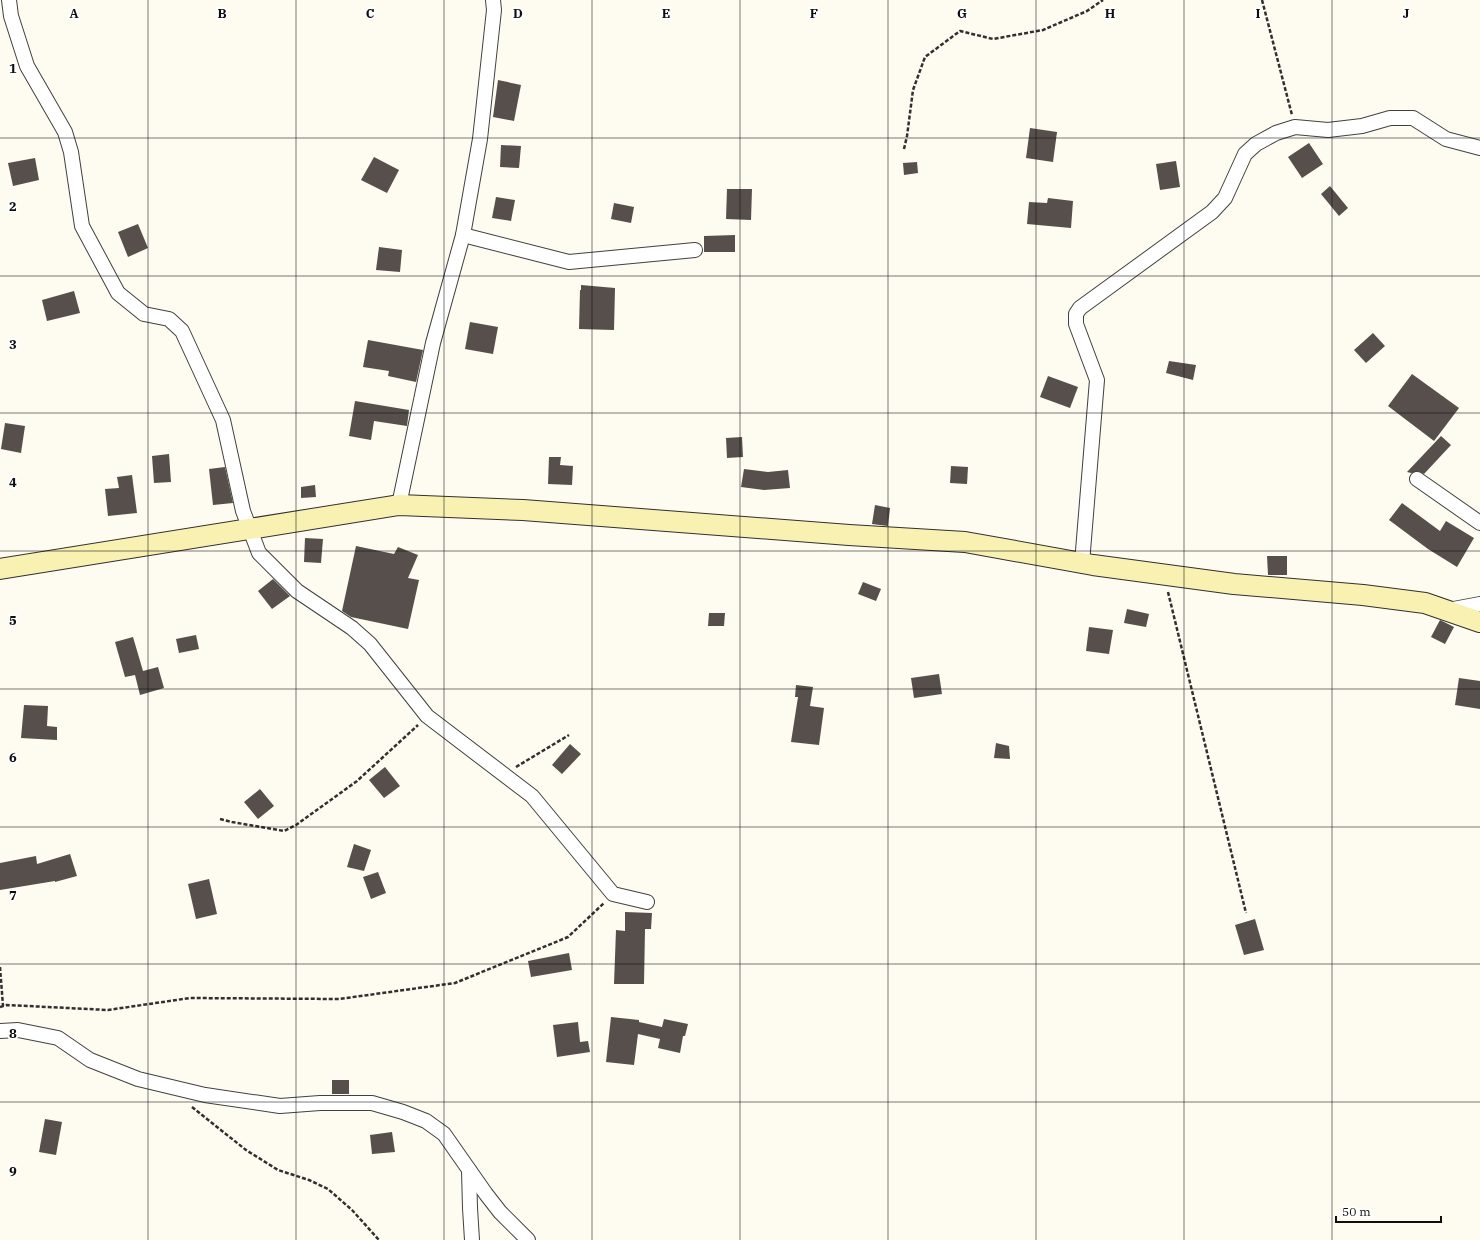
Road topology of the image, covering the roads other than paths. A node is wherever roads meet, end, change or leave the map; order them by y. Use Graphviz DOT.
graph roads {
  1 [pos="10,0"];
  2 [pos="493,0"];
  3 [pos="1480,148"];
  4 [pos="463,235"];
  5 [pos="695,250"];
  6 [pos="1417,480"];
  7 [pos="399,506"];
  8 [pos="1480,523"];
  9 [pos="250,529"];
  10 [pos="1082,563"];
  11 [pos="0,569"];
  12 [pos="1480,604"];
  13 [pos="1445,610"];
  14 [pos="1480,622"];
  15 [pos="647,902"];
  16 [pos="0,1031"];
  17 [pos="469,1170"];
  18 [pos="472,1240"];
  19 [pos="528,1240"];
  1 -- 9 [label="street"];
  2 -- 4 [label="street"];
  3 -- 10 [label="street"];
  4 -- 5 [label="street"];
  4 -- 7 [label="street"];
  6 -- 8 [label="street"];
  7 -- 9 [label="street"];
  7 -- 10 [label="street"];
  9 -- 11 [label="street"];
  9 -- 15 [label="street"];
  10 -- 13 [label="street"];
  12 -- 13 [label="street"];
  13 -- 14 [label="street"];
  16 -- 17 [label="street"];
  17 -- 18 [label="street"];
  17 -- 19 [label="street"];
}
